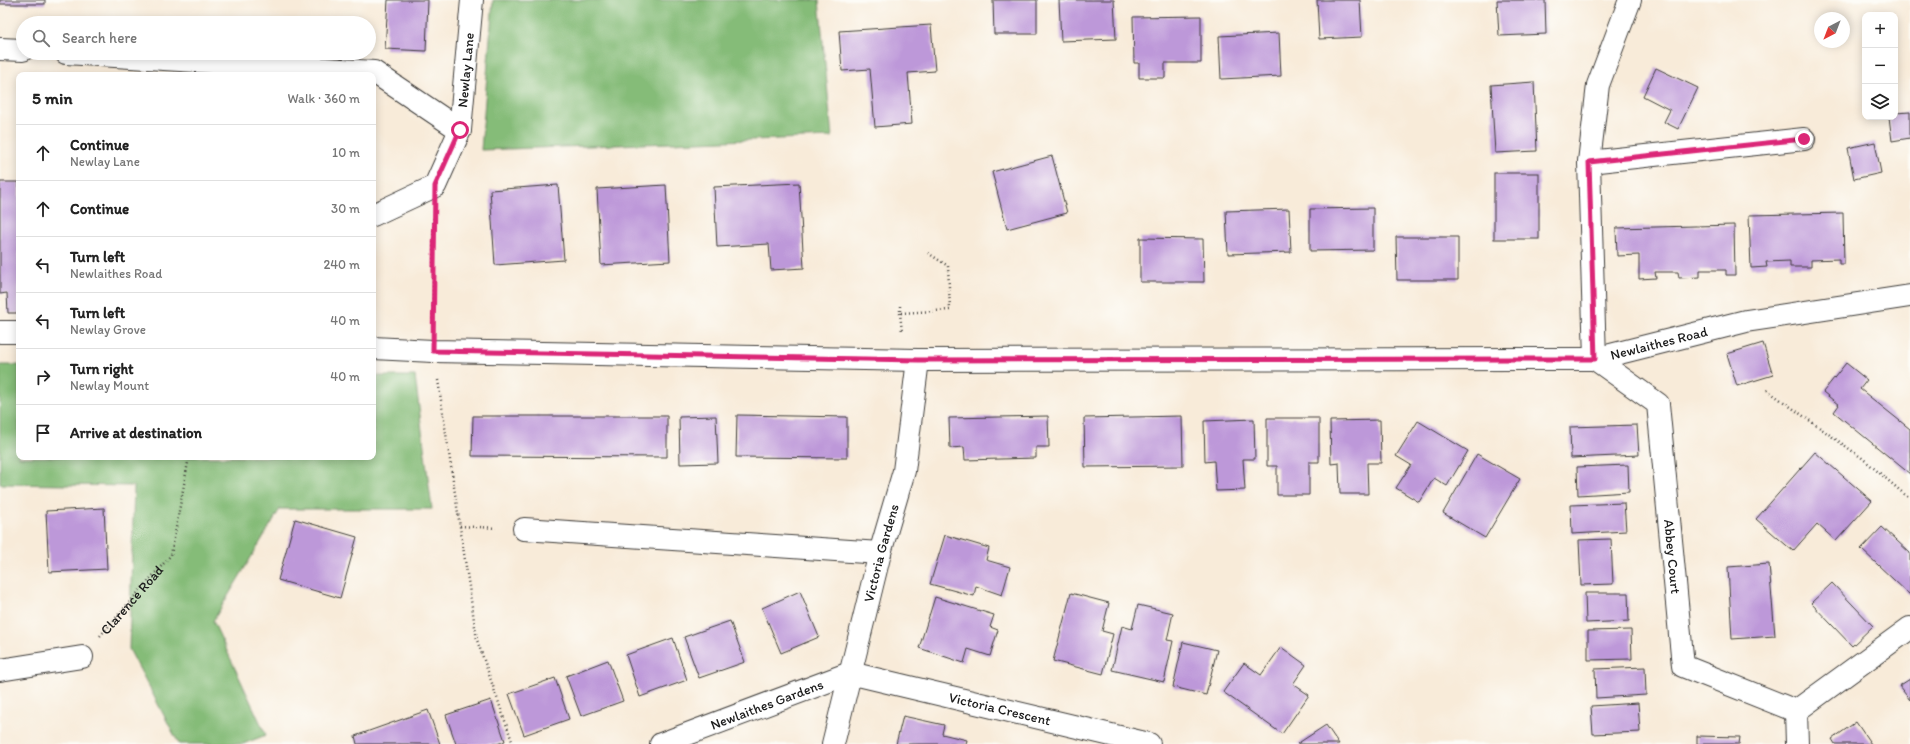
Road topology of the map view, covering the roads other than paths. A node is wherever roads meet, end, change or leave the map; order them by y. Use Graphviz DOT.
graph roads {
  1 [pos="472,0"];
  2 [pos="1630,0"];
  3 [pos="0,49"];
  4 [pos="16,50"];
  5 [pos="179,60"];
  6 [pos="374,72"];
  7 [pos="376,73"];
  8 [pos="460,130"];
  9 [pos="1804,139"];
  10 [pos="1589,162"];
  11 [pos="376,214"];
  12 [pos="1910,296"];
  13 [pos="0,332"];
  14 [pos="16,332"];
  15 [pos="376,348"];
  16 [pos="1595,359"];
  17 [pos="918,360"];
  18 [pos="524,529"];
  19 [pos="880,554"];
  20 [pos="1910,628"];
  21 [pos="82,657"];
  22 [pos="0,670"];
  23 [pos="850,673"];
  24 [pos="1796,711"];
  25 [pos="661,744"];
  26 [pos="833,744"];
  27 [pos="1149,744"];
  28 [pos="1797,744"];
  1 -- 8 [label="street, Newlay Lane"];
  2 -- 10 [label="street"];
  3 -- 4 [label="street"];
  5 -- 6 [label="street"];
  7 -- 8 [label="street"];
  8 -- 11 [label="street, Newlay Lane"];
  9 -- 10 [label="street"];
  10 -- 16 [label="street"];
  12 -- 16 [label="street, Newlaithes Road"];
  13 -- 14 [label="street"];
  15 -- 17 [label="street, Newlaithes Road"];
  16 -- 17 [label="street, Newlaithes Road"];
  16 -- 24 [label="street, Abbey Court"];
  17 -- 19 [label="street, Victoria Gardens"];
  18 -- 19 [label="street"];
  19 -- 23 [label="street, Victoria Gardens"];
  20 -- 24 [label="street"];
  21 -- 22 [label="street"];
  23 -- 25 [label="street, Newlaithes Gardens"];
  23 -- 26 [label="street, Victoria Gardens"];
  23 -- 27 [label="street, Victoria Crescent"];
  24 -- 28 [label="street"];
}
